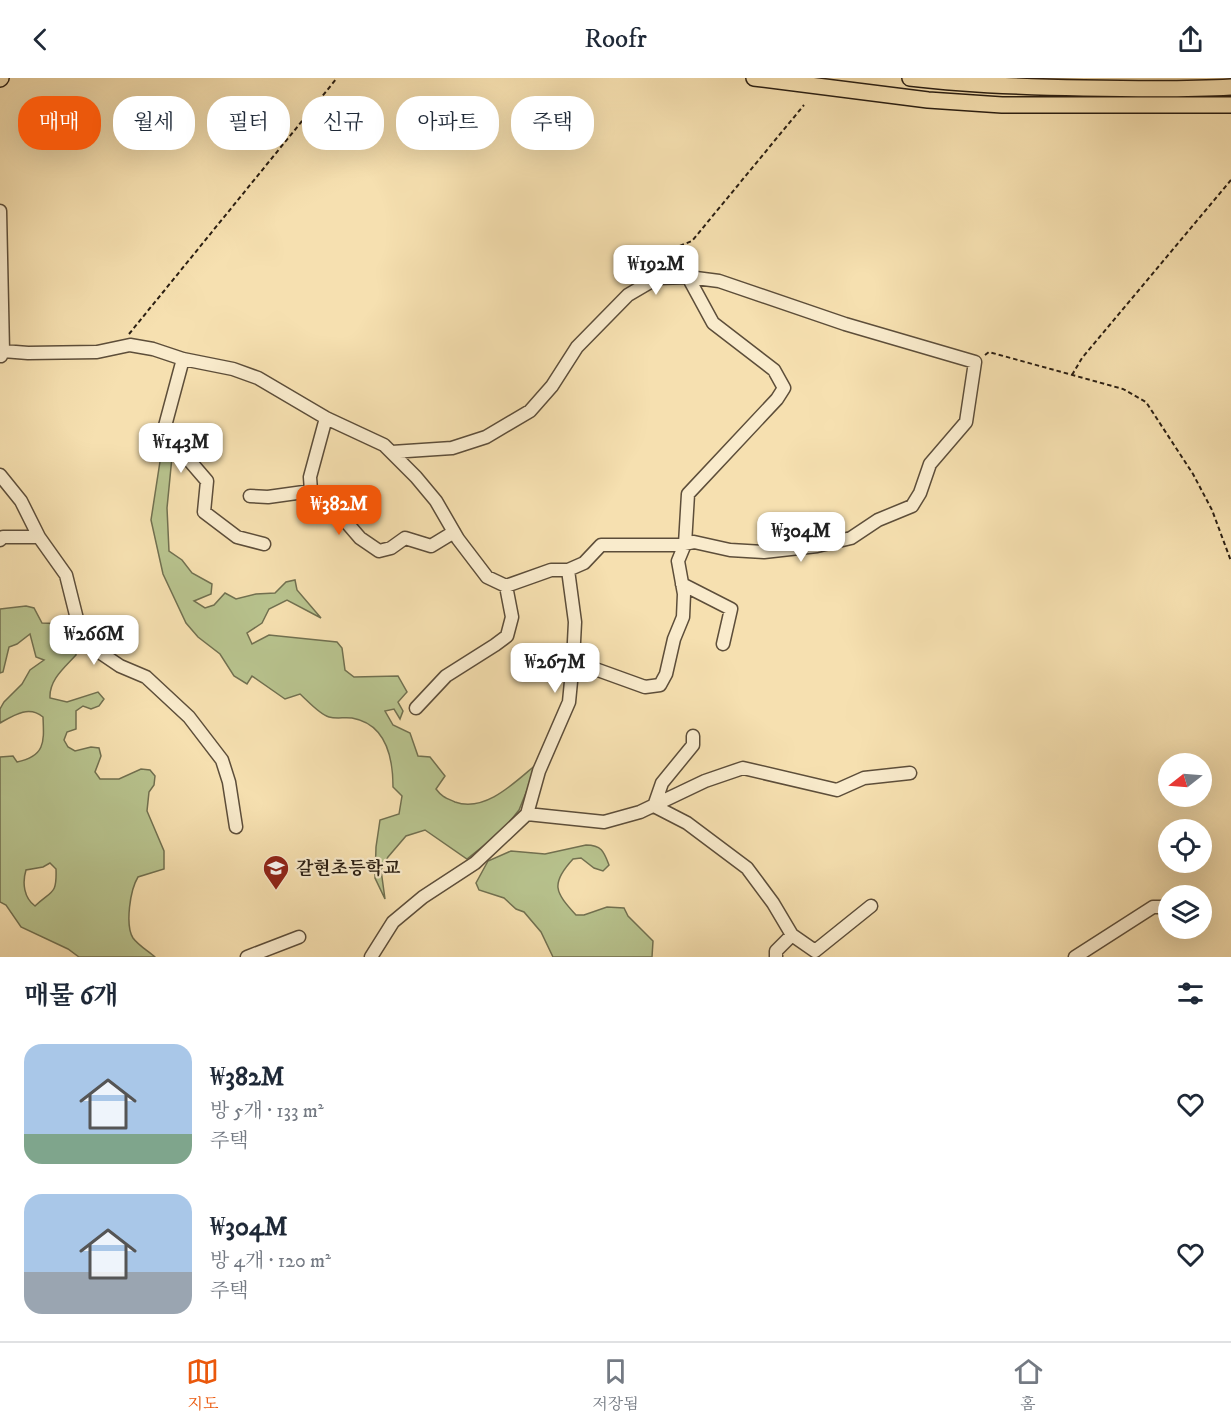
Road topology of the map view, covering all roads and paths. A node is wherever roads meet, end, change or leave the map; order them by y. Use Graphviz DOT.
graph roads {
  1 [pos="337,78"];
  2 [pos="754,78"];
  3 [pos="910,78"];
  4 [pos="1231,87"];
  5 [pos="804,105"];
  6 [pos="1231,105"];
  7 [pos="1231,180"];
  8 [pos="0,211"];
  9 [pos="688,277"];
  10 [pos="628,295"];
  11 [pos="119,347"];
  12 [pos="1,354"];
  13 [pos="183,359"];
  14 [pos="975,362"];
  15 [pos="1072,375"];
  16 [pos="326,418"];
  17 [pos="392,452"];
  18 [pos="0,475"];
  19 [pos="311,491"];
  20 [pos="250,496"];
  21 [pos="454,532"];
  22 [pos="39,537"];
  23 [pos="0,540"];
  24 [pos="264,544"];
  25 [pos="685,544"];
  26 [pos="1231,561"];
  27 [pos="568,570"];
  28 [pos="682,584"];
  29 [pos="506,586"];
  30 [pos="723,644"];
  31 [pos="573,661"];
  32 [pos="416,708"];
  33 [pos="693,736"];
  34 [pos="910,773"];
  35 [pos="654,806"];
  36 [pos="527,814"];
  37 [pos="236,827"];
  38 [pos="872,906"];
  39 [pos="1158,907"];
  40 [pos="792,934"];
  41 [pos="299,937"];
  42 [pos="374,955"];
  43 [pos="247,957"];
  44 [pos="776,957"];
  45 [pos="1075,957"];
  1 -- 11 [label="path"];
  2 -- 6 [label="main road"];
  3 -- 4 [label="main road"];
  5 -- 10 [label="path"];
  7 -- 15 [label="path"];
  8 -- 12 [label="street"];
  9 -- 10 [label="street"];
  9 -- 14 [label="street"];
  9 -- 25 [label="street"];
  10 -- 17 [label="street"];
  11 -- 12 [label="street"];
  11 -- 13 [label="street"];
  13 -- 16 [label="street"];
  13 -- 24 [label="street"];
  14 -- 15 [label="path"];
  14 -- 25 [label="street"];
  15 -- 26 [label="path"];
  16 -- 17 [label="street"];
  16 -- 19 [label="street"];
  17 -- 21 [label="street"];
  18 -- 22 [label="street"];
  19 -- 20 [label="street"];
  19 -- 21 [label="street"];
  21 -- 29 [label="street"];
  22 -- 23 [label="street"];
  22 -- 37 [label="street"];
  25 -- 27 [label="street"];
  25 -- 28 [label="street"];
  27 -- 29 [label="street"];
  27 -- 31 [label="street"];
  28 -- 30 [label="street"];
  28 -- 31 [label="street"];
  29 -- 32 [label="street"];
  31 -- 36 [label="street"];
  33 -- 35 [label="street"];
  34 -- 35 [label="street"];
  35 -- 36 [label="street"];
  35 -- 40 [label="street"];
  36 -- 42 [label="street"];
  38 -- 40 [label="street"];
  39 -- 45 [label="street"];
  40 -- 44 [label="street"];
  41 -- 43 [label="street"];
}
